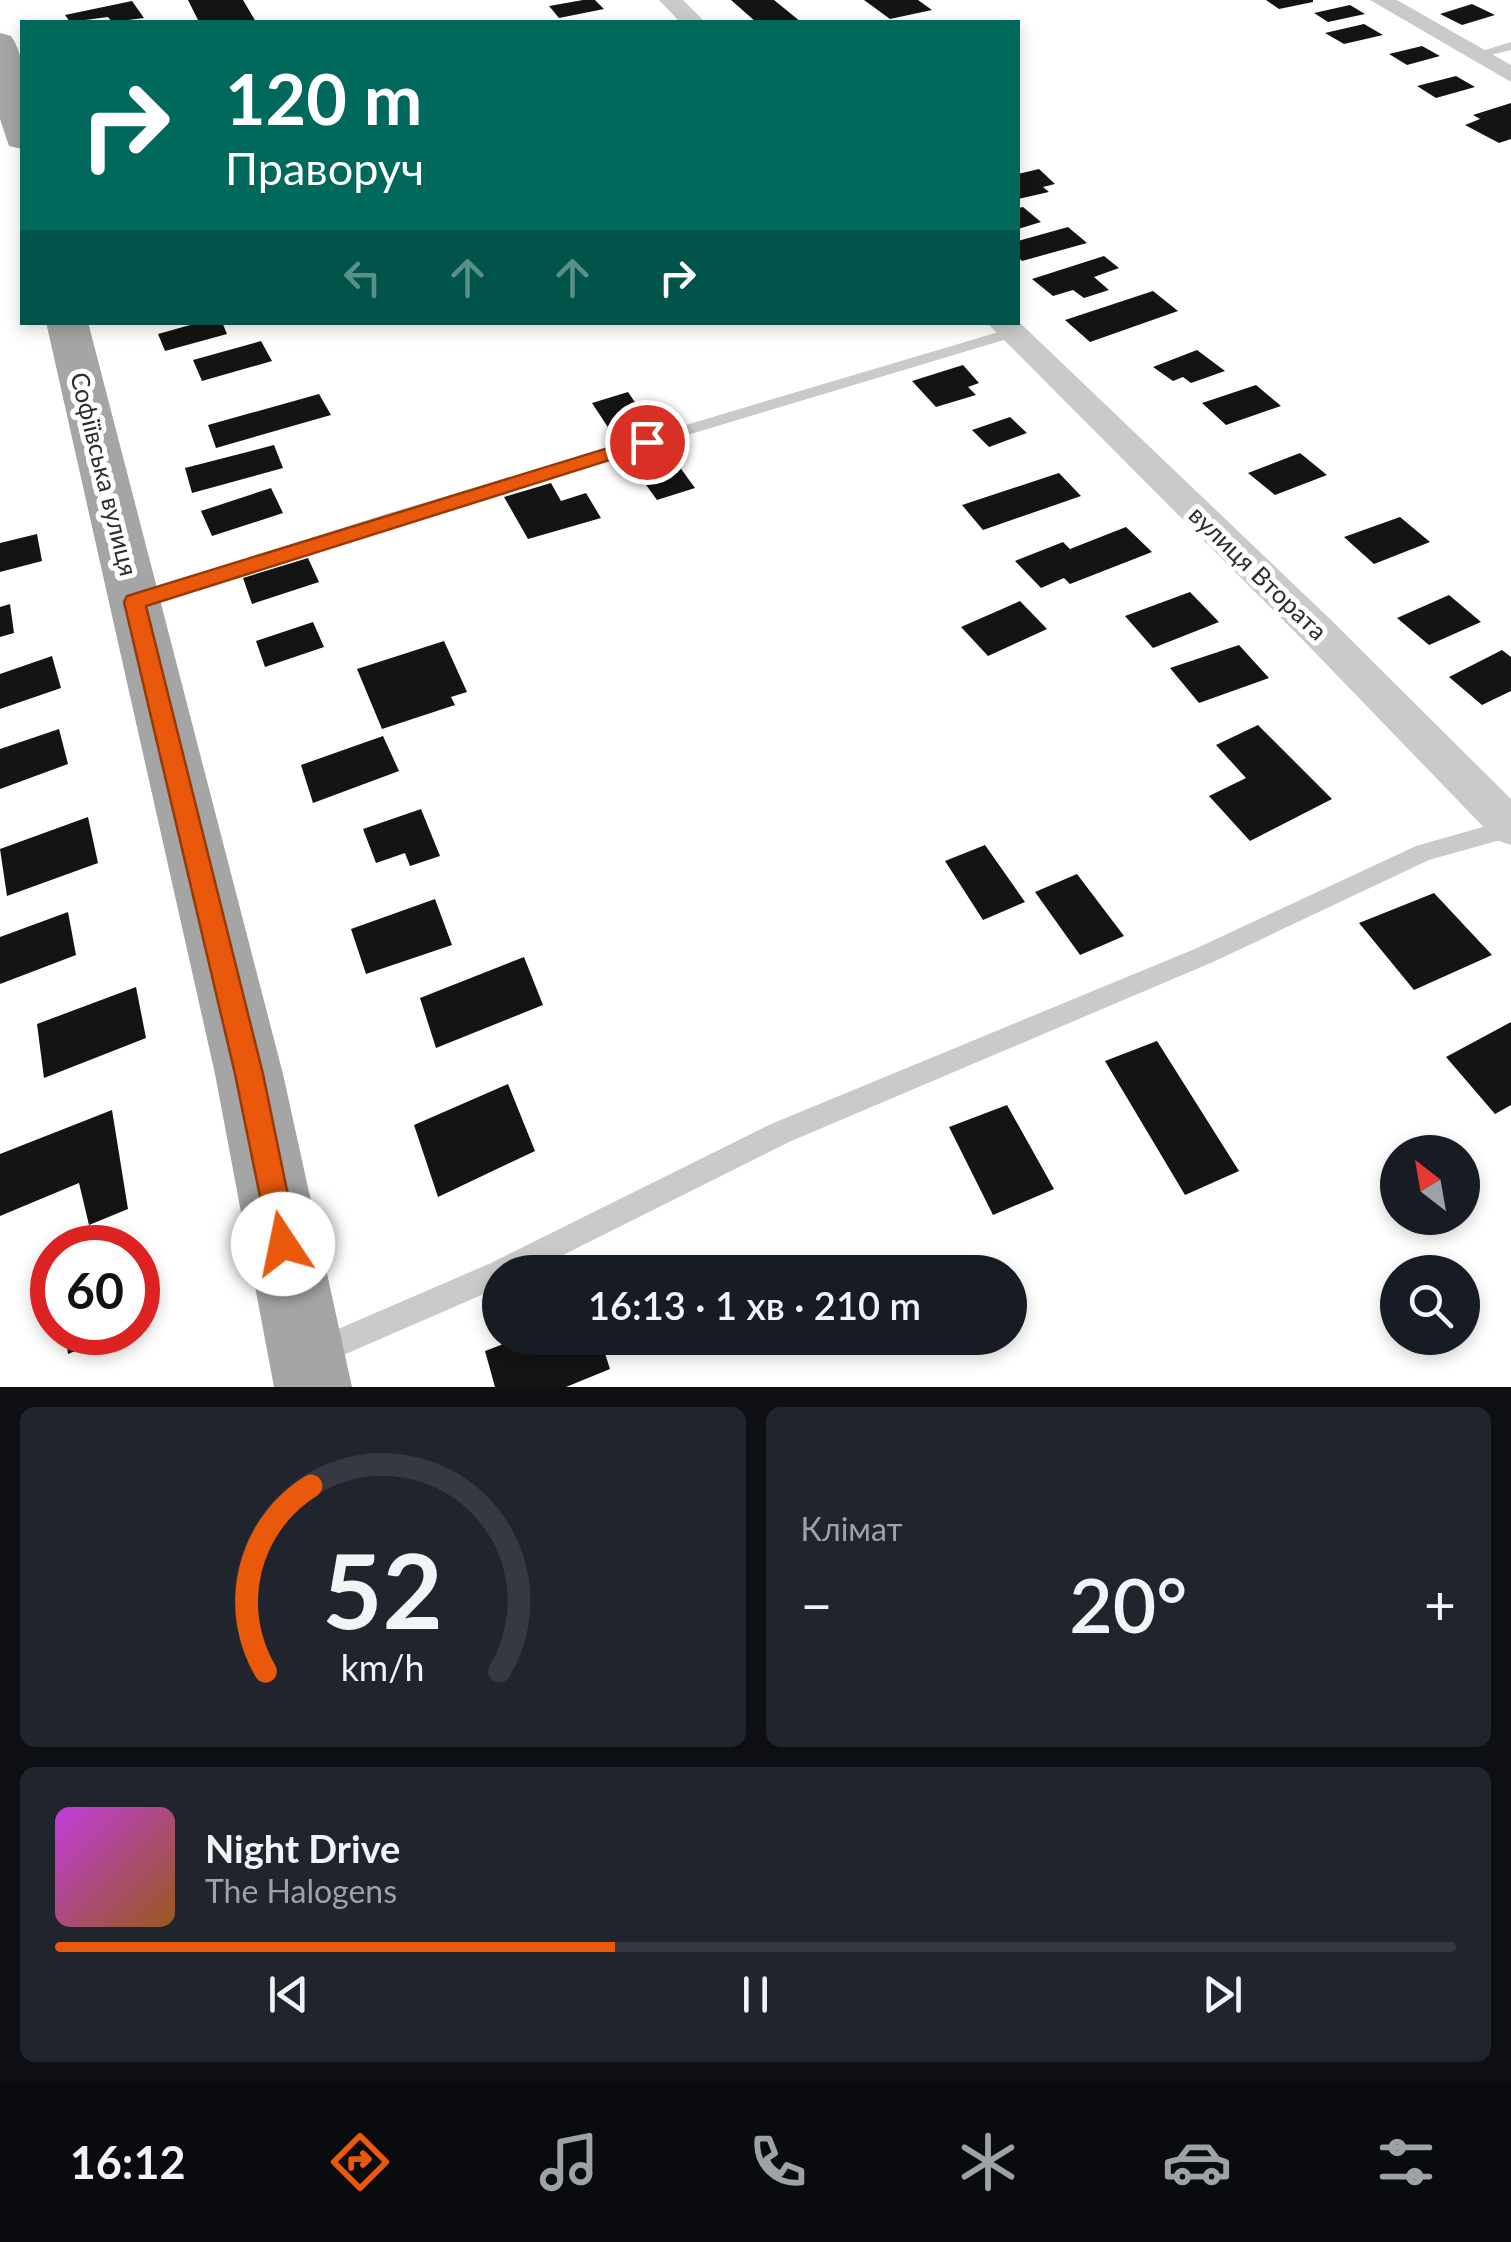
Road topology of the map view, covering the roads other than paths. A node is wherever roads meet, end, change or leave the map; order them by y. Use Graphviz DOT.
graph roads {
  1 [pos="670,0"];
  2 [pos="1380,0"];
  3 [pos="691,20"];
  4 [pos="0,43"];
  5 [pos="1511,46"];
  6 [pos="1475,55"];
  7 [pos="1511,75"];
  8 [pos="20,129"];
  9 [pos="68,325"];
  10 [pos="1006,328"];
  11 [pos="134,602"];
  12 [pos="1511,827"];
  13 [pos="537,1255"];
  14 [pos="482,1283"];
  15 [pos="310,1372"];
  1 -- 3 [label="street"];
  2 -- 6 [label="street"];
  4 -- 8 [label="main road"];
  5 -- 6 [label="lane"];
  6 -- 7 [label="street"];
  9 -- 11 [label="main road, Софіївська вулиця"];
  10 -- 11 [label="lane"];
  10 -- 12 [label="street, вулиця Втората"];
  11 -- 15 [label="main road, Софіївська вулиця"];
  12 -- 13 [label="lane"];
  14 -- 15 [label="lane"];
}
